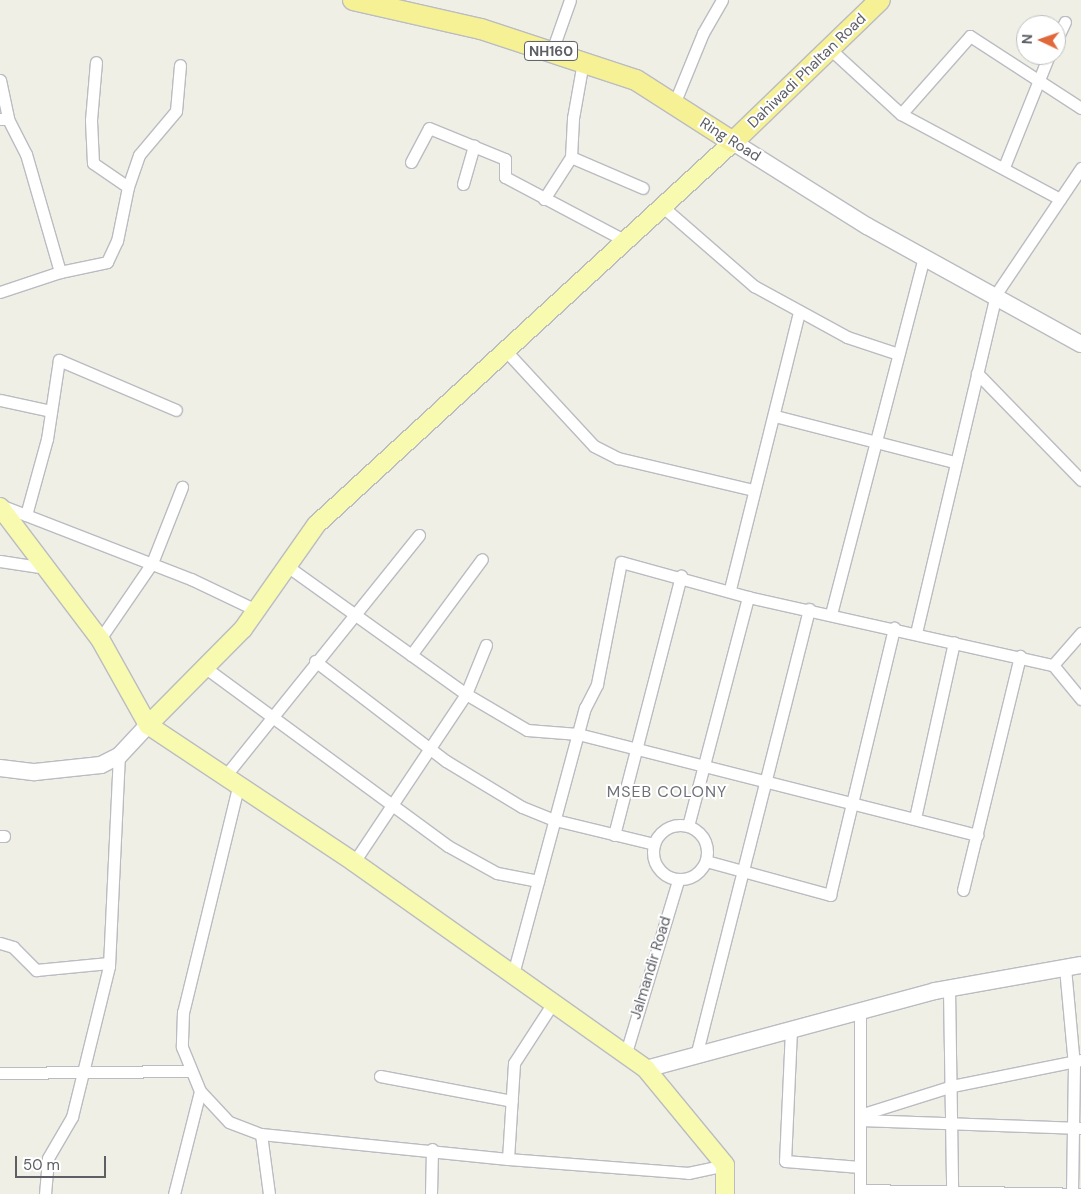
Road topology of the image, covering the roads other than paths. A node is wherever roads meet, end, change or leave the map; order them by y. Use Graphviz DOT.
graph roads {
  1 [pos="353,0"];
  2 [pos="570,0"];
  3 [pos="722,0"];
  4 [pos="880,0"];
  5 [pos="830,49"];
  6 [pos="552,51"];
  7 [pos="96,62"];
  8 [pos="584,62"];
  9 [pos="180,65"];
  10 [pos="1044,65"];
  11 [pos="0,80"];
  12 [pos="1037,80"];
  13 [pos="674,104"];
  14 [pos="1081,108"];
  15 [pos="901,114"];
  16 [pos="4,119"];
  17 [pos="734,142"];
  18 [pos="474,146"];
  19 [pos="571,156"];
  20 [pos="411,162"];
  21 [pos="1004,167"];
  22 [pos="1081,168"];
  23 [pos="462,184"];
  24 [pos="128,187"];
  25 [pos="643,188"];
  26 [pos="544,199"];
  27 [pos="1060,200"];
  28 [pos="663,207"];
  29 [pos="626,241"];
  30 [pos="924,256"];
  31 [pos="60,272"];
  32 [pos="0,292"];
  33 [pos="996,294"];
  34 [pos="800,313"];
  35 [pos="1080,342"];
  36 [pos="506,351"];
  37 [pos="898,354"];
  38 [pos="977,373"];
  39 [pos="0,400"];
  40 [pos="176,410"];
  41 [pos="51,411"];
  42 [pos="774,416"];
  43 [pos="876,443"];
  44 [pos="954,462"];
  45 [pos="1081,480"];
  46 [pos="182,487"];
  47 [pos="753,490"];
  48 [pos="0,506"];
  49 [pos="26,515"];
  50 [pos="419,535"];
  51 [pos="482,559"];
  52 [pos="0,561"];
  53 [pos="152,564"];
  54 [pos="287,566"];
  55 [pos="46,568"];
  56 [pos="681,576"];
  57 [pos="730,589"];
  58 [pos="748,597"];
  59 [pos="810,609"];
  60 [pos="256,610"];
  61 [pos="353,614"];
  62 [pos="831,614"];
  63 [pos="894,628"];
  64 [pos="916,633"];
  65 [pos="1081,633"];
  66 [pos="100,639"];
  67 [pos="954,642"];
  68 [pos="486,645"];
  69 [pos="411,655"];
  70 [pos="1020,656"];
  71 [pos="315,661"];
  72 [pos="1053,664"];
  73 [pos="203,666"];
  74 [pos="466,694"];
  75 [pos="1081,699"];
  76 [pos="271,718"];
  77 [pos="148,725"];
  78 [pos="578,734"];
  79 [pos="431,750"];
  80 [pos="636,750"];
  81 [pos="118,756"];
  82 [pos="0,768"];
  83 [pos="703,768"];
  84 [pos="233,779"];
  85 [pos="767,783"];
  86 [pos="850,803"];
  87 [pos="392,804"];
  88 [pos="915,818"];
  89 [pos="555,820"];
  90 [pos="688,826"];
  91 [pos="614,835"];
  92 [pos="977,835"];
  93 [pos="654,844"];
  94 [pos="706,861"];
  95 [pos="354,862"];
  96 [pos="743,873"];
  97 [pos="678,880"];
  98 [pos="538,881"];
  99 [pos="963,890"];
  100 [pos="0,943"];
  101 [pos="109,963"];
  102 [pos="1073,966"];
  103 [pos="512,974"];
  104 [pos="949,989"];
  105 [pos="553,1003"];
  106 [pos="860,1012"];
  107 [pos="791,1030"];
  108 [pos="697,1052"];
  109 [pos="625,1056"];
  110 [pos="1077,1060"];
  111 [pos="646,1069"];
  112 [pos="190,1071"];
  113 [pos="0,1072"];
  114 [pos="82,1073"];
  115 [pos="380,1076"];
  116 [pos="952,1086"];
  117 [pos="200,1091"];
  118 [pos="512,1101"];
  119 [pos="860,1117"];
  120 [pos="953,1124"];
  121 [pos="1077,1128"];
  122 [pos="261,1134"];
  123 [pos="432,1149"];
  124 [pos="508,1159"];
  125 [pos="725,1165"];
  126 [pos="860,1167"];
  127 [pos="952,1191"];
  128 [pos="860,1192"];
  129 [pos="988,1193"];
  130 [pos="45,1194"];
  131 [pos="174,1194"];
  132 [pos="269,1194"];
  133 [pos="430,1194"];
  134 [pos="725,1194"];
  135 [pos="1072,1194"];
  136 [pos="1081,1194"];
  1 -- 6 [label="highway, Ring Road / NH160"];
  2 -- 6 [label="street"];
  3 -- 13 [label="street"];
  4 -- 5 [label="highway, Dahiwadi Phaltan Road"];
  5 -- 15 [label="street"];
  5 -- 17 [label="highway, Dahiwadi Phaltan Road"];
  6 -- 8 [label="highway, Ring Road / NH160"];
  7 -- 24 [label="street"];
  8 -- 13 [label="highway, Ring Road / NH160"];
  8 -- 19 [label="street"];
  9 -- 24 [label="street"];
  10 -- 12 [label="street"];
  11 -- 16 [label="street"];
  12 -- 14 [label="street"];
  12 -- 15 [label="street"];
  12 -- 21 [label="street"];
  13 -- 17 [label="highway, Ring Road / NH160"];
  15 -- 21 [label="street"];
  16 -- 31 [label="street"];
  17 -- 28 [label="main road"];
  17 -- 30 [label="main road, Ring Road"];
  18 -- 20 [label="street"];
  18 -- 23 [label="street"];
  18 -- 26 [label="street"];
  19 -- 25 [label="street"];
  19 -- 26 [label="street"];
  21 -- 27 [label="street"];
  22 -- 27 [label="street"];
  24 -- 31 [label="street"];
  26 -- 29 [label="street"];
  27 -- 33 [label="street"];
  28 -- 29 [label="main road"];
  28 -- 34 [label="street"];
  29 -- 36 [label="main road"];
  30 -- 33 [label="main road, Ring Road"];
  30 -- 37 [label="street"];
  31 -- 32 [label="street"];
  33 -- 35 [label="main road, Ring Road"];
  33 -- 38 [label="street"];
  34 -- 37 [label="street"];
  34 -- 42 [label="street"];
  36 -- 47 [label="street"];
  36 -- 54 [label="main road"];
  37 -- 43 [label="street"];
  38 -- 44 [label="street"];
  38 -- 45 [label="street"];
  39 -- 41 [label="street"];
  40 -- 41 [label="street"];
  41 -- 49 [label="street"];
  42 -- 43 [label="street"];
  42 -- 47 [label="street"];
  43 -- 44 [label="street"];
  43 -- 62 [label="street"];
  44 -- 64 [label="street"];
  46 -- 53 [label="street"];
  47 -- 57 [label="street"];
  48 -- 49 [label="street"];
  48 -- 55 [label="main road"];
  49 -- 53 [label="street"];
  50 -- 61 [label="street"];
  51 -- 69 [label="street"];
  52 -- 55 [label="street"];
  53 -- 60 [label="street"];
  53 -- 66 [label="street"];
  54 -- 60 [label="main road"];
  54 -- 61 [label="street"];
  55 -- 66 [label="main road"];
  56 -- 57 [label="street"];
  56 -- 78 [label="street"];
  56 -- 80 [label="street"];
  57 -- 58 [label="street"];
  58 -- 59 [label="street"];
  58 -- 83 [label="street"];
  59 -- 62 [label="street"];
  59 -- 85 [label="street"];
  60 -- 73 [label="main road"];
  61 -- 69 [label="street"];
  61 -- 71 [label="street"];
  62 -- 63 [label="street"];
  63 -- 64 [label="street"];
  63 -- 86 [label="street"];
  64 -- 67 [label="street"];
  65 -- 72 [label="street"];
  66 -- 77 [label="main road"];
  67 -- 70 [label="street"];
  67 -- 88 [label="street"];
  68 -- 74 [label="street"];
  69 -- 74 [label="street"];
  70 -- 72 [label="street"];
  70 -- 92 [label="street"];
  71 -- 76 [label="street"];
  71 -- 79 [label="street"];
  72 -- 75 [label="street"];
  73 -- 76 [label="street"];
  73 -- 77 [label="main road"];
  74 -- 78 [label="street"];
  74 -- 79 [label="street"];
  76 -- 84 [label="street"];
  76 -- 87 [label="street"];
  77 -- 81 [label="main road"];
  77 -- 84 [label="main road"];
  78 -- 80 [label="street"];
  78 -- 89 [label="street"];
  79 -- 87 [label="street"];
  79 -- 89 [label="street"];
  80 -- 83 [label="street"];
  80 -- 91 [label="street"];
  81 -- 82 [label="main road"];
  81 -- 101 [label="street"];
  83 -- 85 [label="street"];
  83 -- 90 [label="street"];
  84 -- 95 [label="main road"];
  84 -- 112 [label="street"];
  85 -- 86 [label="street"];
  85 -- 96 [label="street"];
  86 -- 88 [label="street"];
  86 -- 96 [label="street"];
  87 -- 95 [label="street"];
  87 -- 98 [label="street"];
  88 -- 92 [label="street"];
  89 -- 91 [label="street"];
  89 -- 98 [label="street"];
  90 -- 93 [label="street"];
  90 -- 94 [label="street"];
  91 -- 93 [label="street"];
  92 -- 99 [label="street"];
  93 -- 97 [label="street"];
  94 -- 96 [label="street"];
  94 -- 97 [label="street"];
  95 -- 103 [label="main road"];
  96 -- 108 [label="street"];
  97 -- 109 [label="street, Jalmandir Road"];
  98 -- 103 [label="street"];
  100 -- 101 [label="street"];
  101 -- 114 [label="street"];
  102 -- 104 [label="main road"];
  102 -- 110 [label="street"];
  103 -- 105 [label="main road"];
  104 -- 106 [label="main road"];
  104 -- 116 [label="street"];
  105 -- 109 [label="main road"];
  105 -- 118 [label="street"];
  106 -- 107 [label="main road"];
  106 -- 119 [label="street"];
  107 -- 108 [label="main road"];
  107 -- 126 [label="street"];
  108 -- 111 [label="main road"];
  109 -- 111 [label="main road"];
  110 -- 116 [label="street"];
  110 -- 121 [label="street"];
  111 -- 125 [label="main road"];
  112 -- 114 [label="street"];
  112 -- 117 [label="street"];
  113 -- 114 [label="street"];
  114 -- 130 [label="street"];
  115 -- 118 [label="street"];
  116 -- 119 [label="street"];
  116 -- 120 [label="street"];
  117 -- 122 [label="street"];
  117 -- 131 [label="street"];
  118 -- 124 [label="street"];
  119 -- 120 [label="street"];
  119 -- 126 [label="street"];
  120 -- 121 [label="street"];
  120 -- 127 [label="street"];
  121 -- 135 [label="street"];
  122 -- 123 [label="street"];
  122 -- 132 [label="street"];
  123 -- 124 [label="street"];
  123 -- 133 [label="street"];
  124 -- 125 [label="street"];
  125 -- 134 [label="main road"];
  126 -- 128 [label="street"];
  127 -- 128 [label="street"];
  127 -- 129 [label="street"];
  129 -- 135 [label="street"];
  135 -- 136 [label="street"];
}
